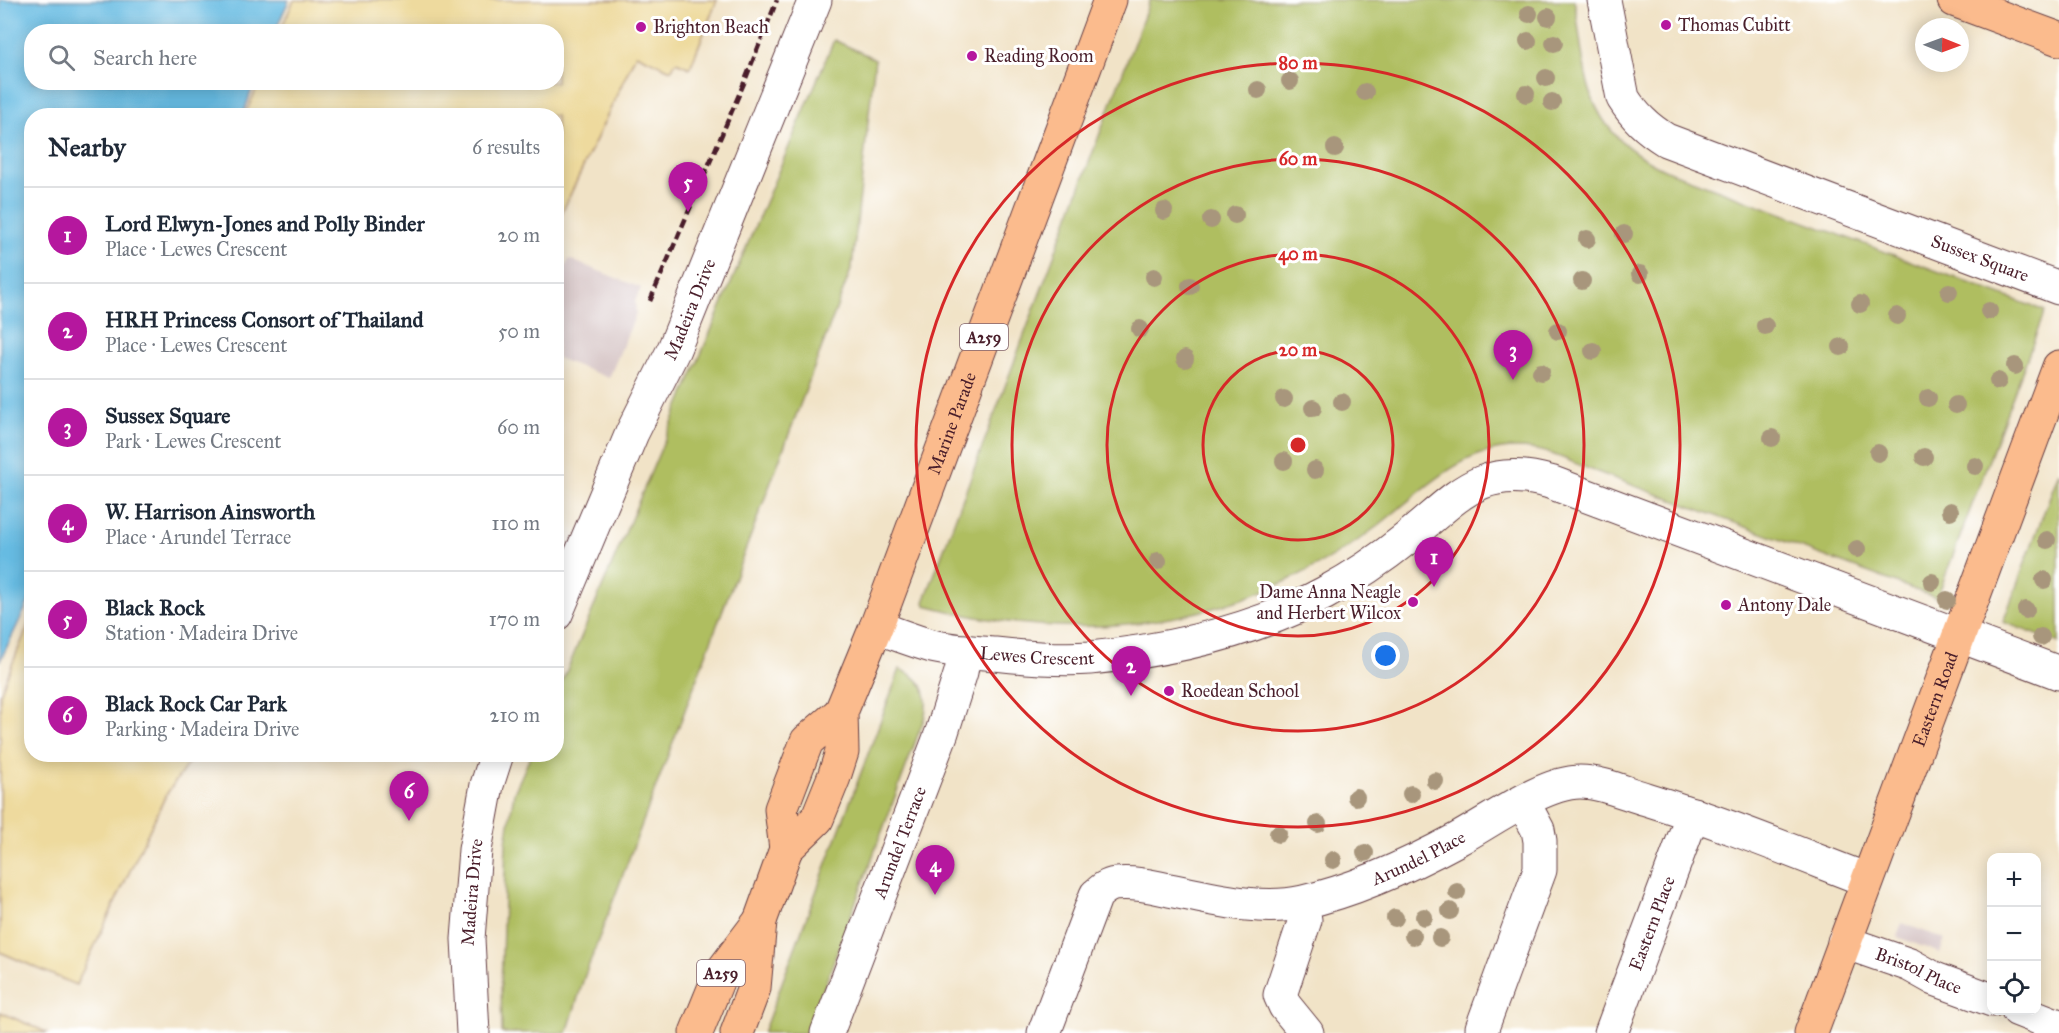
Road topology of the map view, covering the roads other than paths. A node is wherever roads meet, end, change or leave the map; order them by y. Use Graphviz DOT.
graph roads {
  1 [pos="815,0"];
  2 [pos="1110,0"];
  3 [pos="1604,0"];
  4 [pos="1954,0"];
  5 [pos="2059,39"];
  6 [pos="2059,288"];
  7 [pos="2059,367"];
  8 [pos="564,595"];
  9 [pos="876,627"];
  10 [pos="1959,637"];
  11 [pos="965,651"];
  12 [pos="2059,673"];
  13 [pos="494,762"];
  14 [pos="1523,802"];
  15 [pos="1693,814"];
  16 [pos="1867,880"];
  17 [pos="1302,903"];
  18 [pos="760,921"];
  19 [pos="1844,942"];
  20 [pos="1987,998"];
  21 [pos="2030,1015"];
  22 [pos="2059,1026"];
  23 [pos="473,1028"];
  24 [pos="1482,1028"];
  25 [pos="696,1033"];
  26 [pos="736,1033"];
  27 [pos="827,1033"];
  28 [pos="1044,1033"];
  29 [pos="1307,1033"];
  30 [pos="1611,1033"];
  31 [pos="1811,1033"];
  1 -- 8 [label="street, Madeira Drive"];
  2 -- 9 [label="main road, Marine Parade / A259"];
  3 -- 6 [label="street, Sussex Square"];
  4 -- 5 [label="main road"];
  7 -- 10 [label="main road, Eastern Road"];
  9 -- 11 [label="street, Lewes Crescent"];
  9 -- 18 [label="main road, Marine Parade / A259"];
  10 -- 11 [label="street, Lewes Crescent"];
  10 -- 12 [label="street"];
  10 -- 16 [label="main road, Eastern Road"];
  11 -- 27 [label="street, Arundel Terrace"];
  13 -- 23 [label="street, Madeira Drive"];
  14 -- 15 [label="street, Arundel Place"];
  14 -- 17 [label="street, Arundel Place"];
  14 -- 24 [label="street"];
  15 -- 16 [label="street, Arundel Place"];
  15 -- 30 [label="street, Eastern Place"];
  16 -- 19 [label="main road, Eastern Road"];
  17 -- 28 [label="street, Arundel Place"];
  17 -- 29 [label="street"];
  18 -- 25 [label="main road, A259"];
  18 -- 26 [label="main road, Marine Parade / A259"];
  19 -- 20 [label="street, Bristol Place"];
  19 -- 31 [label="main road, Eastern Road"];
  21 -- 22 [label="street"];
}
